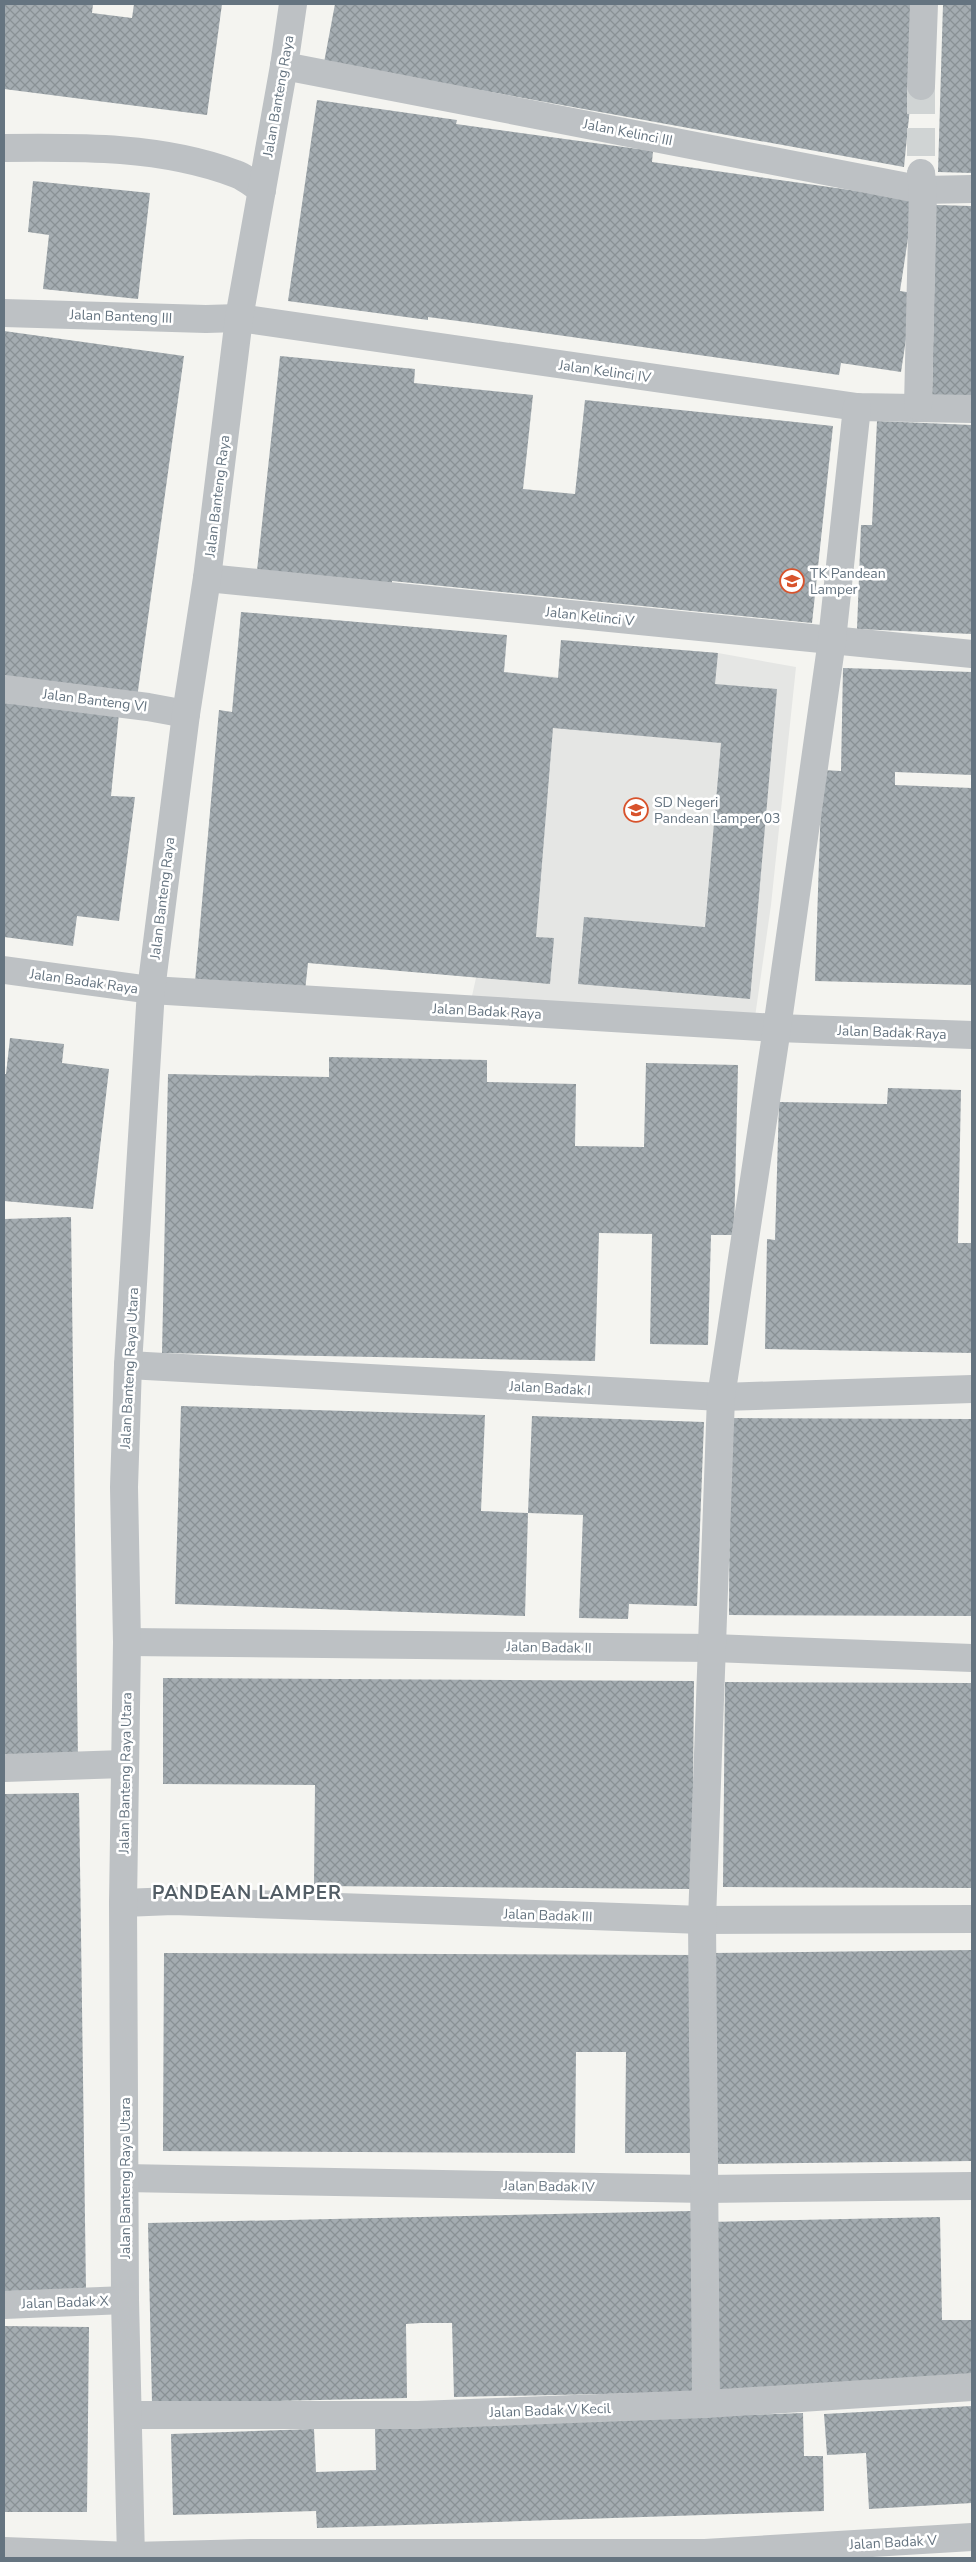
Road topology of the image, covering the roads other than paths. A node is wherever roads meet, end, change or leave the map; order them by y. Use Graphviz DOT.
graph roads {
  1 [pos="293,4"];
  2 [pos="924,4"];
  3 [pos="284,66"];
  4 [pos="921,86"];
  5 [pos="4,148"];
  6 [pos="922,181"];
  7 [pos="972,189"];
  8 [pos="262,190"];
  9 [pos="4,313"];
  10 [pos="239,318"];
  11 [pos="918,406"];
  12 [pos="857,407"];
  13 [pos="972,409"];
  14 [pos="207,578"];
  15 [pos="832,640"];
  16 [pos="972,654"];
  17 [pos="4,688"];
  18 [pos="186,714"];
  19 [pos="4,970"];
  20 [pos="151,990"];
  21 [pos="777,1028"];
  22 [pos="972,1035"];
  23 [pos="128,1365"];
  24 [pos="972,1390"];
  25 [pos="721,1396"];
  26 [pos="126,1642"];
  27 [pos="713,1648"];
  28 [pos="972,1658"];
  29 [pos="124,1764"];
  30 [pos="4,1768"];
  31 [pos="124,1903"];
  32 [pos="972,1919"];
  33 [pos="702,1920"];
  34 [pos="125,2178"];
  35 [pos="972,2186"];
  36 [pos="705,2189"];
  37 [pos="125,2300"];
  38 [pos="4,2305"];
  39 [pos="972,2387"];
  40 [pos="706,2404"];
  41 [pos="128,2415"];
  42 [pos="972,2537"];
  43 [pos="13,2554"];
  44 [pos="705,2556"];
  45 [pos="131,2557"];
  1 -- 3 [label="street, Jalan Banteng Raya"];
  2 -- 4 [label="street"];
  3 -- 6 [label="street, Jalan Kelinci III"];
  3 -- 8 [label="street, Jalan Banteng Raya"];
  5 -- 8 [label="street"];
  6 -- 7 [label="street, Jalan Kelinci III"];
  6 -- 11 [label="street"];
  8 -- 10 [label="street, Jalan Banteng Raya"];
  9 -- 10 [label="street, Jalan Banteng III"];
  10 -- 12 [label="street, Jalan Kelinci IV"];
  10 -- 14 [label="street, Jalan Banteng Raya"];
  11 -- 12 [label="street, Jalan Kelinci IV"];
  11 -- 13 [label="street, Jalan Kelinci IV"];
  12 -- 15 [label="street"];
  14 -- 15 [label="street, Jalan Kelinci V"];
  14 -- 18 [label="street, Jalan Banteng Raya"];
  15 -- 16 [label="street, Jalan Kelinci V"];
  15 -- 21 [label="street"];
  17 -- 18 [label="street, Jalan Banteng VI"];
  18 -- 20 [label="street, Jalan Banteng Raya"];
  19 -- 20 [label="street, Jalan Badak Raya"];
  20 -- 21 [label="street, Jalan Badak Raya"];
  20 -- 23 [label="street, Jalan Banteng Raya Utara"];
  21 -- 22 [label="street, Jalan Badak Raya"];
  21 -- 25 [label="street"];
  23 -- 25 [label="street, Jalan Badak I"];
  23 -- 26 [label="street, Jalan Banteng Raya Utara"];
  24 -- 25 [label="street, Jalan Badak I"];
  25 -- 27 [label="street"];
  26 -- 27 [label="street, Jalan Badak II"];
  26 -- 29 [label="street, Jalan Banteng Raya Utara"];
  27 -- 28 [label="street, Jalan Badak II"];
  27 -- 33 [label="street"];
  29 -- 30 [label="street"];
  29 -- 31 [label="street, Jalan Banteng Raya Utara"];
  31 -- 33 [label="street, Jalan Badak III"];
  31 -- 34 [label="street, Jalan Banteng Raya Utara"];
  32 -- 33 [label="street, Jalan Badak III"];
  33 -- 36 [label="street"];
  34 -- 36 [label="street, Jalan Badak IV"];
  34 -- 37 [label="street, Jalan Banteng Raya Utara"];
  35 -- 36 [label="street, Jalan Badak IV"];
  36 -- 40 [label="street"];
  37 -- 38 [label="street, Jalan Badak X"];
  37 -- 41 [label="street, Jalan Banteng Raya Utara"];
  39 -- 40 [label="street, Jalan Badak V Kecil"];
  40 -- 41 [label="street, Jalan Badak V Kecil"];
  41 -- 45 [label="street, Jalan Banteng Raya Utara"];
  42 -- 44 [label="street, Jalan Badak V"];
  43 -- 45 [label="street, Jalan Badak V"];
  44 -- 45 [label="street, Jalan Badak V"];
}
